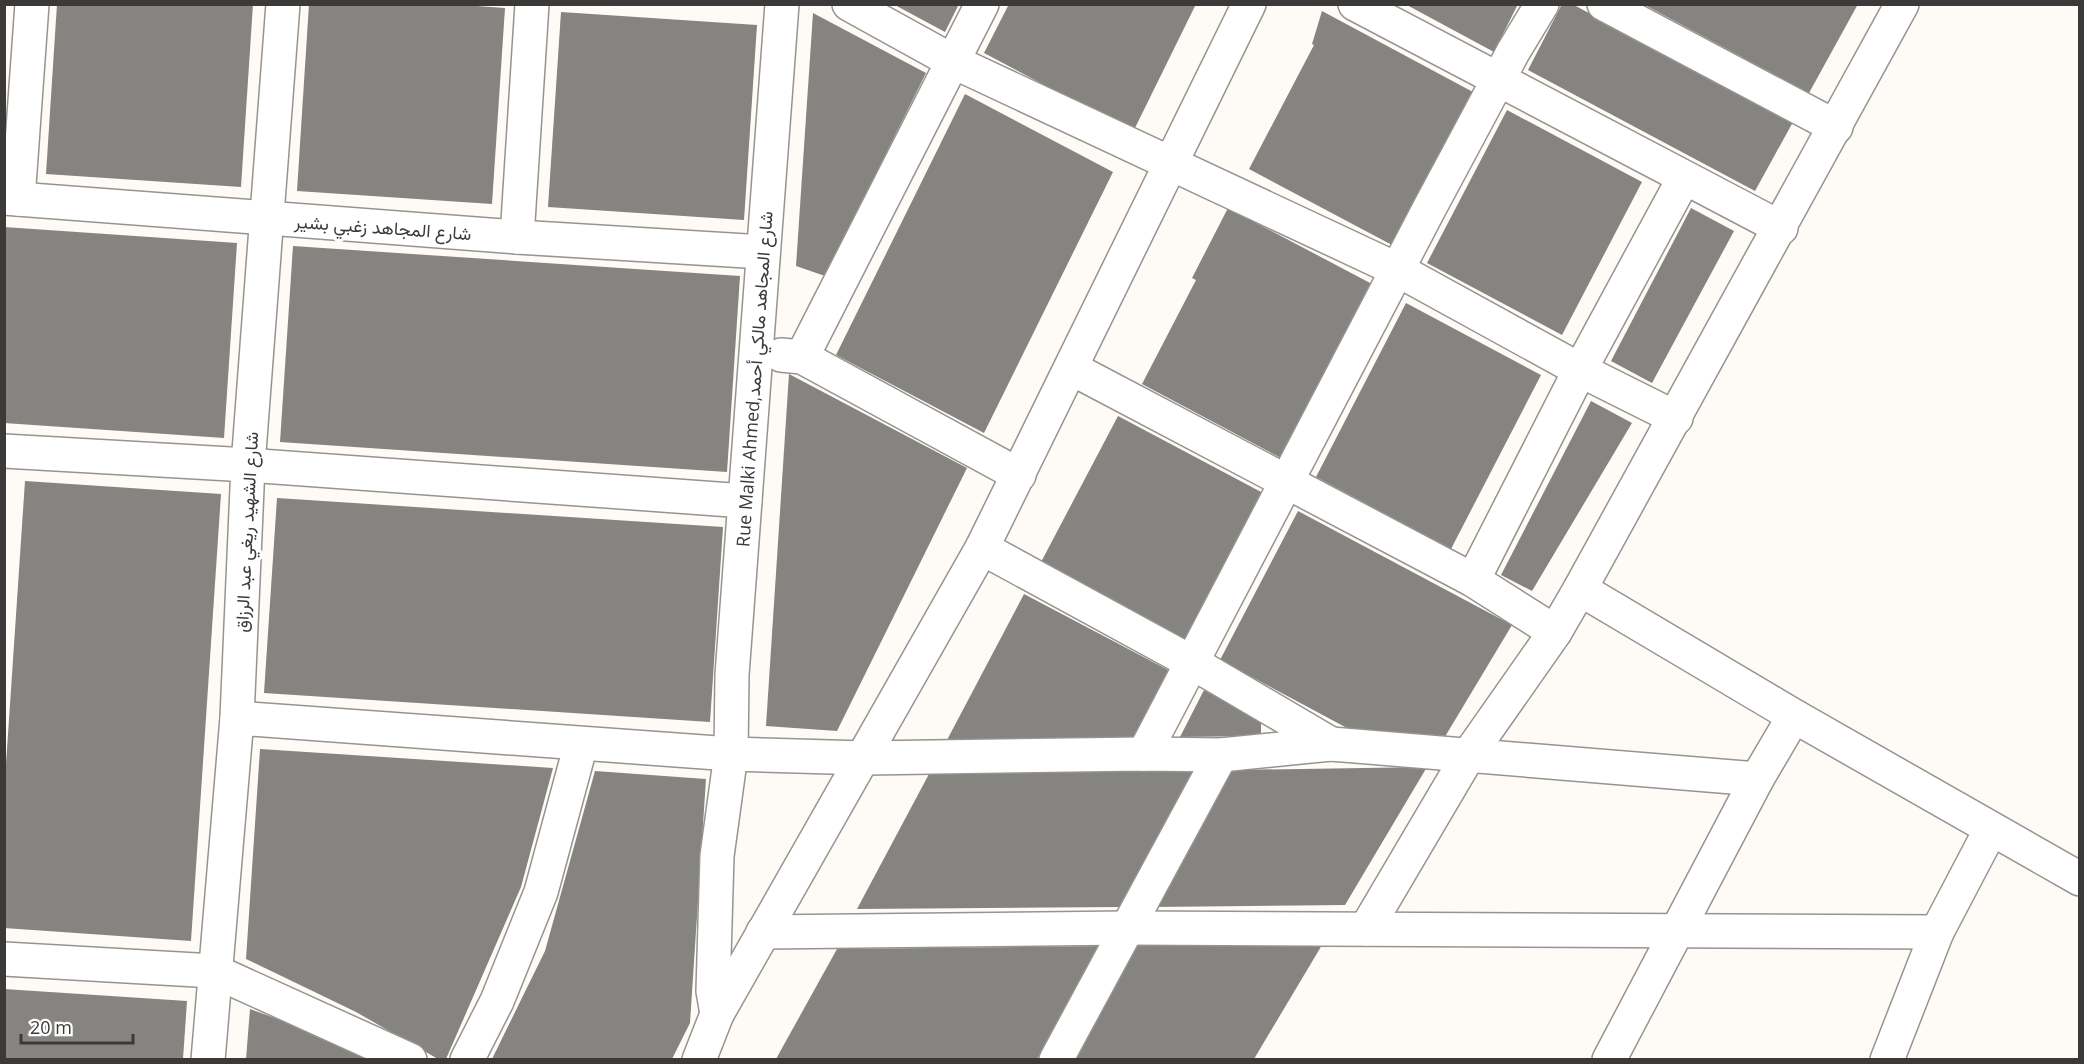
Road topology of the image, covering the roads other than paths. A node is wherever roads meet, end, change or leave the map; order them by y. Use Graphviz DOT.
graph roads {
  1 [pos="32,4"];
  2 [pos="283,4"];
  3 [pos="532,4"];
  4 [pos="782,4"];
  5 [pos="849,4"];
  6 [pos="982,4"];
  7 [pos="1249,4"];
  8 [pos="1355,4"];
  9 [pos="1542,4"];
  10 [pos="1604,4"];
  11 [pos="1902,4"];
  12 [pos="954,62"];
  13 [pos="1499,82"];
  14 [pos="1836,127"];
  15 [pos="1172,165"];
  16 [pos="1684,178"];
  17 [pos="11,198"];
  18 [pos="267,219"];
  19 [pos="1781,228"];
  20 [pos="517,237"];
  21 [pos="763,252"];
  22 [pos="1398,270"];
  23 [pos="757,352"];
  24 [pos="802,357"];
  25 [pos="1071,368"];
  26 [pos="1580,370"];
  27 [pos="1677,418"];
  28 [pos="4,451"];
  29 [pos="248,465"];
  30 [pos="1019,475"];
  31 [pos="1286,482"];
  32 [pos="745,501"];
  33 [pos="982,548"];
  34 [pos="1473,580"];
  35 [pos="1580,589"];
  36 [pos="1555,632"];
  37 [pos="1193,663"];
  38 [pos="1794,717"];
  39 [pos="237,718"];
  40 [pos="581,744"];
  41 [pos="1331,744"];
  42 [pos="730,754"];
  43 [pos="1144,754"];
  44 [pos="1221,755"];
  45 [pos="1468,756"];
  46 [pos="864,758"];
  47 [pos="1757,779"];
  48 [pos="1991,829"];
  49 [pos="2079,879"];
  50 [pos="1128,928"];
  51 [pos="1366,929"];
  52 [pos="1678,930"];
  53 [pos="763,932"];
  54 [pos="1937,932"];
  55 [pos="4,960"];
  56 [pos="214,971"];
  57 [pos="717,1014"];
  58 [pos="208,1059"];
  59 [pos="410,1059"];
  60 [pos="468,1059"];
  61 [pos="699,1059"];
  62 [pos="1056,1059"];
  63 [pos="1609,1059"];
  64 [pos="1887,1059"];
  1 -- 17 [label="street"];
  2 -- 18 [label="street, شارع الشهيد ريغي عبد الرزاق"];
  3 -- 20 [label="street"];
  4 -- 21 [label="street, Rue Malki Ahmed,شارع المجاهد مالكي أحمد"];
  5 -- 12 [label="street"];
  6 -- 12 [label="street"];
  7 -- 15 [label="street"];
  8 -- 13 [label="street"];
  9 -- 13 [label="street"];
  10 -- 14 [label="street"];
  11 -- 14 [label="street"];
  12 -- 15 [label="street"];
  12 -- 24 [label="street"];
  13 -- 16 [label="street"];
  13 -- 22 [label="street"];
  14 -- 19 [label="street"];
  15 -- 22 [label="street"];
  15 -- 25 [label="street"];
  16 -- 19 [label="street"];
  16 -- 26 [label="street"];
  17 -- 18 [label="street, شارع المجاهد زغبي بشير"];
  18 -- 20 [label="street, شارع المجاهد زغبي بشير"];
  18 -- 29 [label="street, شارع الشهيد ريغي عبد الرزاق"];
  19 -- 27 [label="street"];
  20 -- 21 [label="street, شارع المجاهد زغبي بشير"];
  21 -- 23 [label="street, Rue Malki Ahmed,شارع المجاهد مالكي أحمد"];
  22 -- 26 [label="street"];
  22 -- 31 [label="street"];
  23 -- 24 [label="street"];
  23 -- 32 [label="street, Rue Malki Ahmed,شارع المجاهد مالكي أحمد"];
  24 -- 30 [label="street"];
  25 -- 30 [label="street"];
  25 -- 31 [label="street"];
  26 -- 27 [label="street"];
  26 -- 34 [label="street"];
  27 -- 35 [label="street"];
  28 -- 29 [label="street"];
  29 -- 32 [label="street"];
  29 -- 39 [label="street, شارع الشهيد ريغي عبد الرزاق"];
  30 -- 33 [label="street"];
  31 -- 34 [label="street"];
  31 -- 37 [label="street"];
  32 -- 42 [label="street, Rue Malki Ahmed,شارع المجاهد مالكي أحمد"];
  33 -- 37 [label="street"];
  33 -- 46 [label="street"];
  34 -- 36 [label="street"];
  35 -- 36 [label="street"];
  35 -- 38 [label="street"];
  36 -- 45 [label="street"];
  37 -- 41 [label="street"];
  37 -- 43 [label="street"];
  38 -- 47 [label="street"];
  38 -- 48 [label="street"];
  39 -- 40 [label="street"];
  39 -- 56 [label="street, شارع الشهيد ريغي عبد الرزاق"];
  40 -- 42 [label="street"];
  40 -- 60 [label="street"];
  41 -- 44 [label="street"];
  41 -- 45 [label="street"];
  42 -- 46 [label="street"];
  42 -- 57 [label="street, Rue Malki Ahmed,شارع المجاهد مالكي أحمد"];
  43 -- 44 [label="street"];
  43 -- 46 [label="street"];
  44 -- 50 [label="street"];
  45 -- 47 [label="street"];
  45 -- 51 [label="street"];
  46 -- 53 [label="street"];
  47 -- 52 [label="street"];
  48 -- 49 [label="street"];
  48 -- 54 [label="street"];
  50 -- 51 [label="street"];
  50 -- 53 [label="street"];
  50 -- 62 [label="street"];
  51 -- 52 [label="street"];
  52 -- 54 [label="street"];
  52 -- 63 [label="street"];
  53 -- 57 [label="street"];
  54 -- 64 [label="street"];
  55 -- 56 [label="street"];
  56 -- 58 [label="street, شارع الشهيد ريغي عبد الرزاق"];
  56 -- 59 [label="street"];
  57 -- 61 [label="street"];
}
